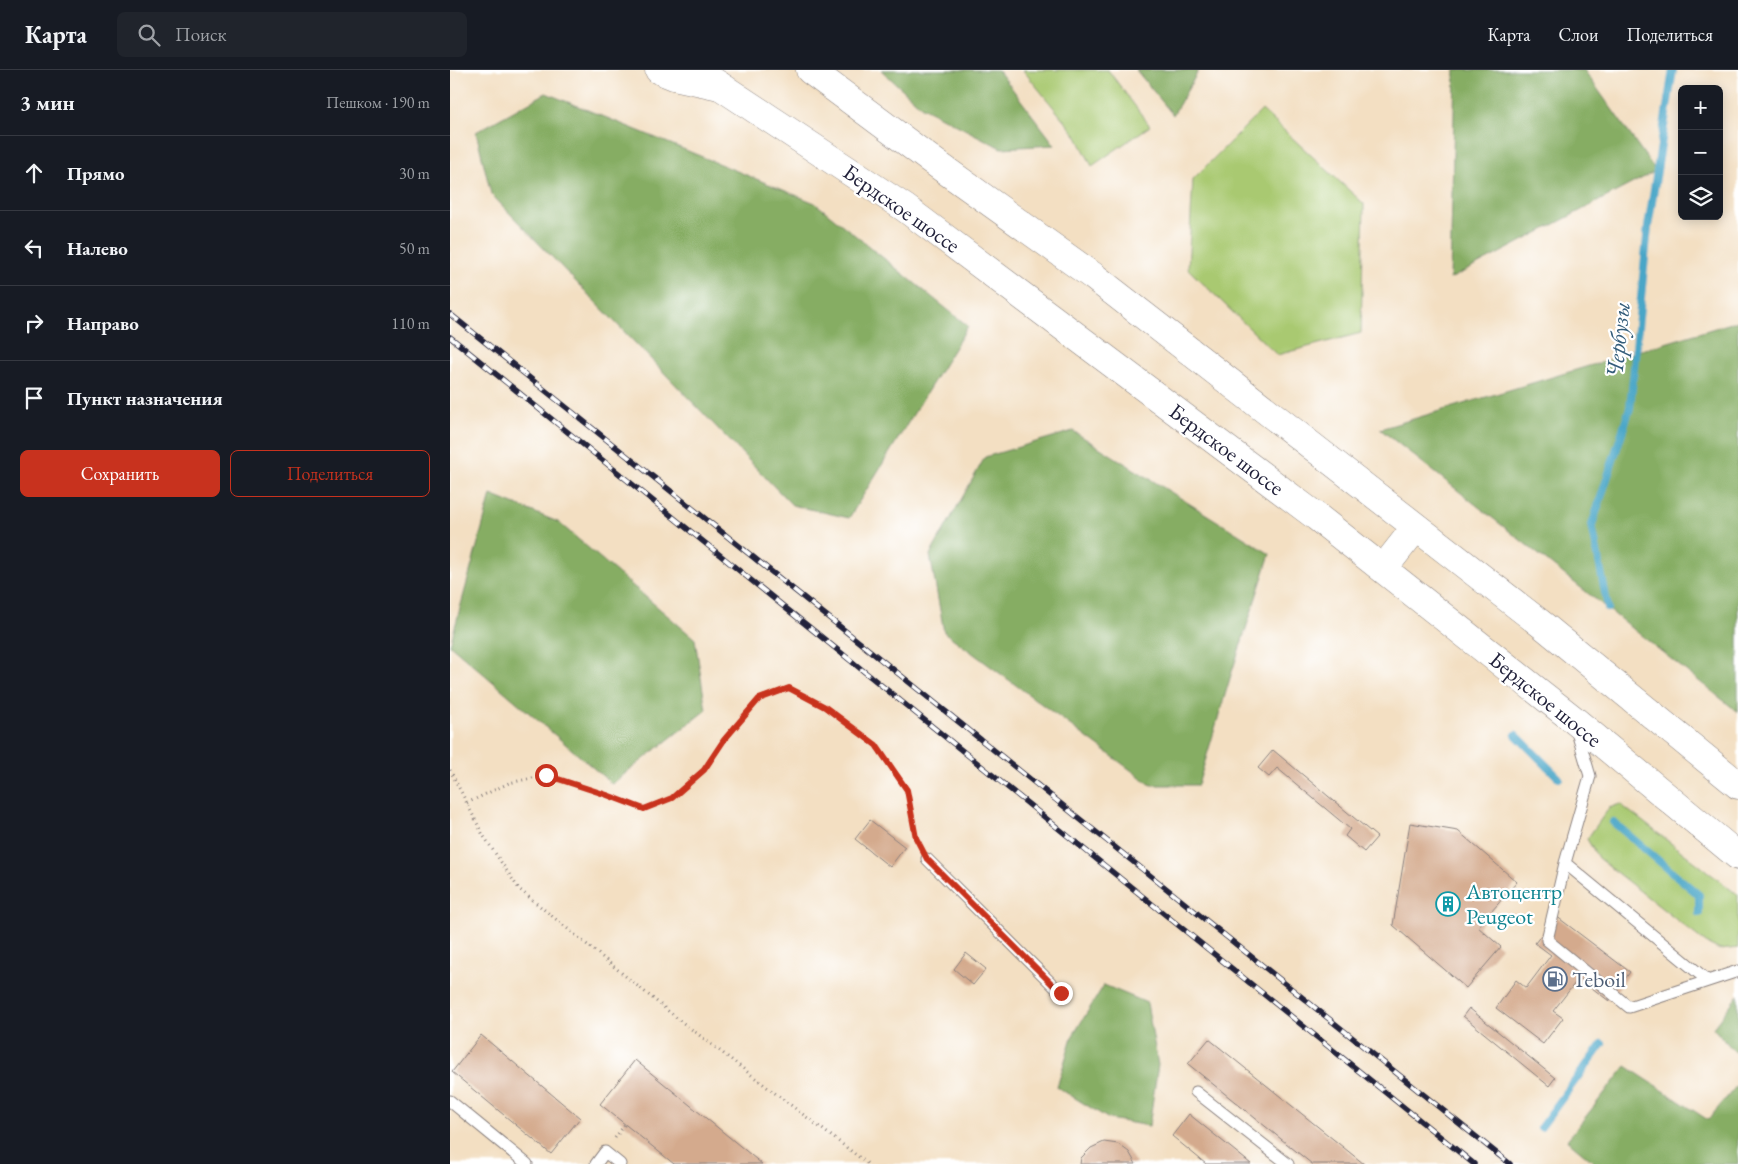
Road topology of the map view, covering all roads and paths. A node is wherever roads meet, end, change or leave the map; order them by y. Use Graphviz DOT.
graph roads {
  1 [pos="659,70"];
  2 [pos="696,70"];
  3 [pos="810,70"];
  4 [pos="720,86"];
  5 [pos="1416,527"];
  6 [pos="1383,569"];
  7 [pos="1574,720"];
  8 [pos="450,770"];
  9 [pos="1738,785"];
  10 [pos="467,803"];
  11 [pos="1738,856"];
  12 [pos="927,859"];
  13 [pos="1565,863"];
  14 [pos="1738,971"];
  15 [pos="1707,980"];
  16 [pos="1061,993"];
  17 [pos="1196,1092"];
  18 [pos="450,1101"];
  19 [pos="527,1164"];
  20 [pos="596,1164"];
  21 [pos="620,1164"];
  22 [pos="868,1164"];
  23 [pos="1288,1164"];
  1 -- 4 [label="main road"];
  2 -- 4 [label="main road, Бердское шоссе"];
  3 -- 5 [label="main road"];
  4 -- 6 [label="main road, Бердское шоссе"];
  5 -- 6 [label="main road"];
  5 -- 9 [label="main road"];
  6 -- 7 [label="main road, Бердское шоссе"];
  7 -- 11 [label="main road, Бердское шоссе"];
  7 -- 13 [label="lane"];
  8 -- 10 [label="path"];
  10 -- 12 [label="path"];
  10 -- 22 [label="path"];
  12 -- 16 [label="lane"];
  13 -- 15 [label="lane"];
  13 -- 15 [label="lane"];
  14 -- 15 [label="lane"];
  17 -- 23 [label="lane"];
  18 -- 19 [label="lane"];
  20 -- 21 [label="lane"];
}
